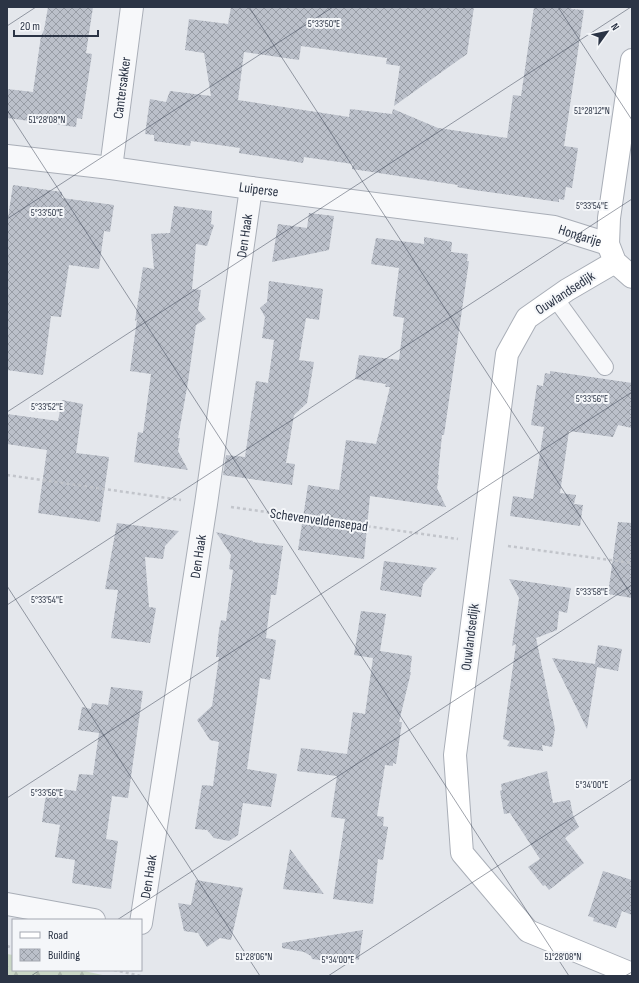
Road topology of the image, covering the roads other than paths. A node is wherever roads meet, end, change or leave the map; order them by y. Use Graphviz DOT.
graph roads {
  1 [pos="132,7"];
  2 [pos="632,60"];
  3 [pos="7,156"];
  4 [pos="111,168"];
  5 [pos="251,188"];
  6 [pos="510,221"];
  7 [pos="612,253"];
  8 [pos="632,277"];
  9 [pos="555,298"];
  10 [pos="605,367"];
  11 [pos="7,904"];
  12 [pos="88,919"];
  13 [pos="142,919"];
  14 [pos="632,974"];
  1 -- 4 [label="street, Cantersakker"];
  2 -- 7 [label="street"];
  3 -- 4 [label="street, Luiperse"];
  4 -- 5 [label="street, Luiperse"];
  5 -- 6 [label="street, Luiperse"];
  5 -- 13 [label="street, Den Haak"];
  6 -- 7 [label="street, Hongarije"];
  7 -- 8 [label="street, Hongarije"];
  7 -- 9 [label="street, Ouwlandsedijk"];
  9 -- 10 [label="lane"];
  9 -- 14 [label="street, Ouwlandsedijk"];
  11 -- 12 [label="street"];
}
